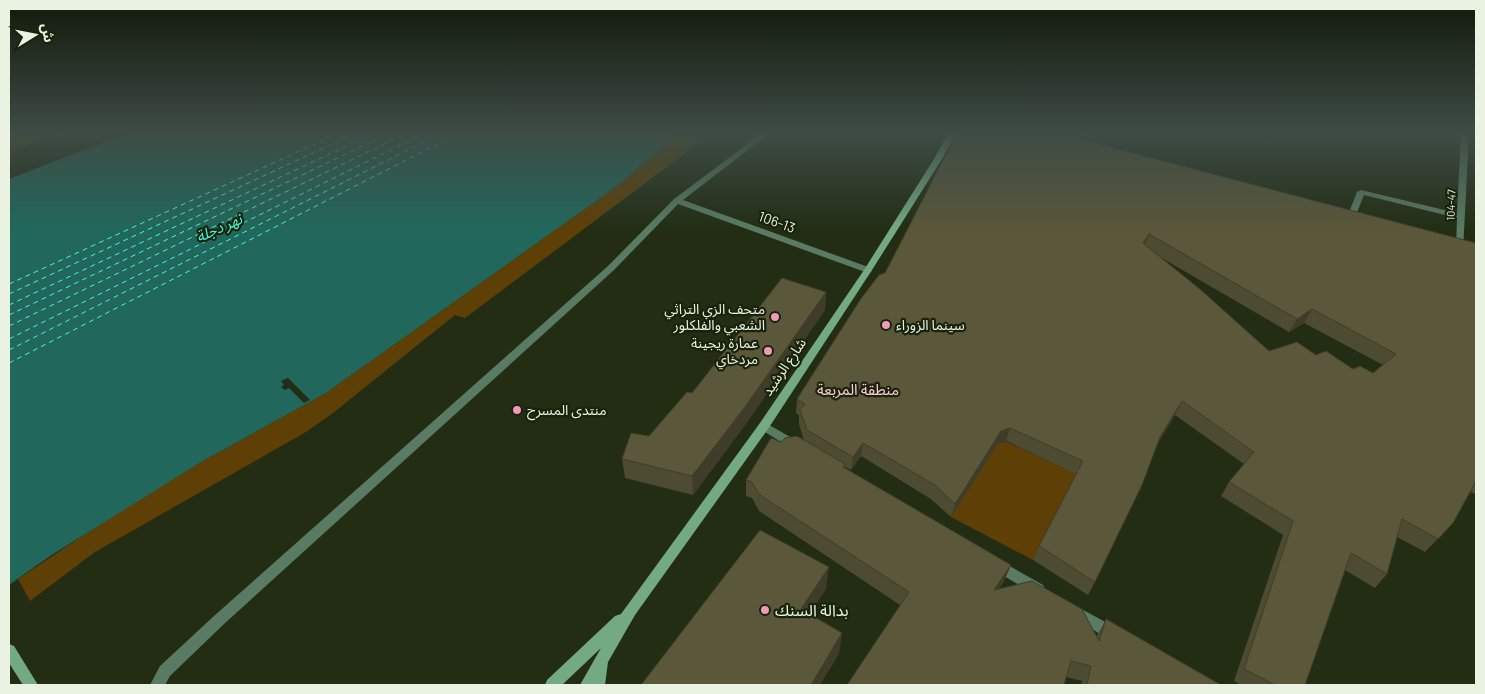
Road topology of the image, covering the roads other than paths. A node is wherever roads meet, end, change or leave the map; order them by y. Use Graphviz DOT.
graph roads {
  1 [pos="722,165"];
  2 [pos="934,165"];
  3 [pos="1463,165"];
  4 [pos="676,201"];
  5 [pos="1462,216"];
  6 [pos="1341,218"];
  7 [pos="1350,220"];
  8 [pos="1360,223"];
  9 [pos="1451,247"];
  10 [pos="868,270"];
  11 [pos="764,426"];
  12 [pos="805,451"];
  13 [pos="988,560"];
  14 [pos="1046,594"];
  15 [pos="1062,604"];
  16 [pos="630,611"];
  17 [pos="1120,638"];
  18 [pos="9,651"];
  19 [pos="603,656"];
  20 [pos="31,685"];
  21 [pos="157,685"];
  22 [pos="552,685"];
  23 [pos="587,685"];
  24 [pos="598,685"];
  1 -- 4 [label="street"];
  2 -- 10 [label="main road, شارع الرشيد"];
  3 -- 5 [label="street, 104-47"];
  4 -- 10 [label="street, 106-13"];
  4 -- 21 [label="street"];
  5 -- 7 [label="street"];
  5 -- 9 [label="street, 104-47"];
  6 -- 7 [label="street"];
  7 -- 8 [label="street"];
  10 -- 11 [label="main road, شارع الرشيد"];
  11 -- 12 [label="street"];
  11 -- 16 [label="main road, شارع الرشيد"];
  13 -- 14 [label="street"];
  15 -- 17 [label="street"];
  16 -- 19 [label="main road, شارع الرشيد"];
  16 -- 22 [label="main road, شارع الرشيد"];
  18 -- 20 [label="main road"];
  19 -- 23 [label="main road, شارع الرشيد"];
  19 -- 24 [label="main road"];
}
